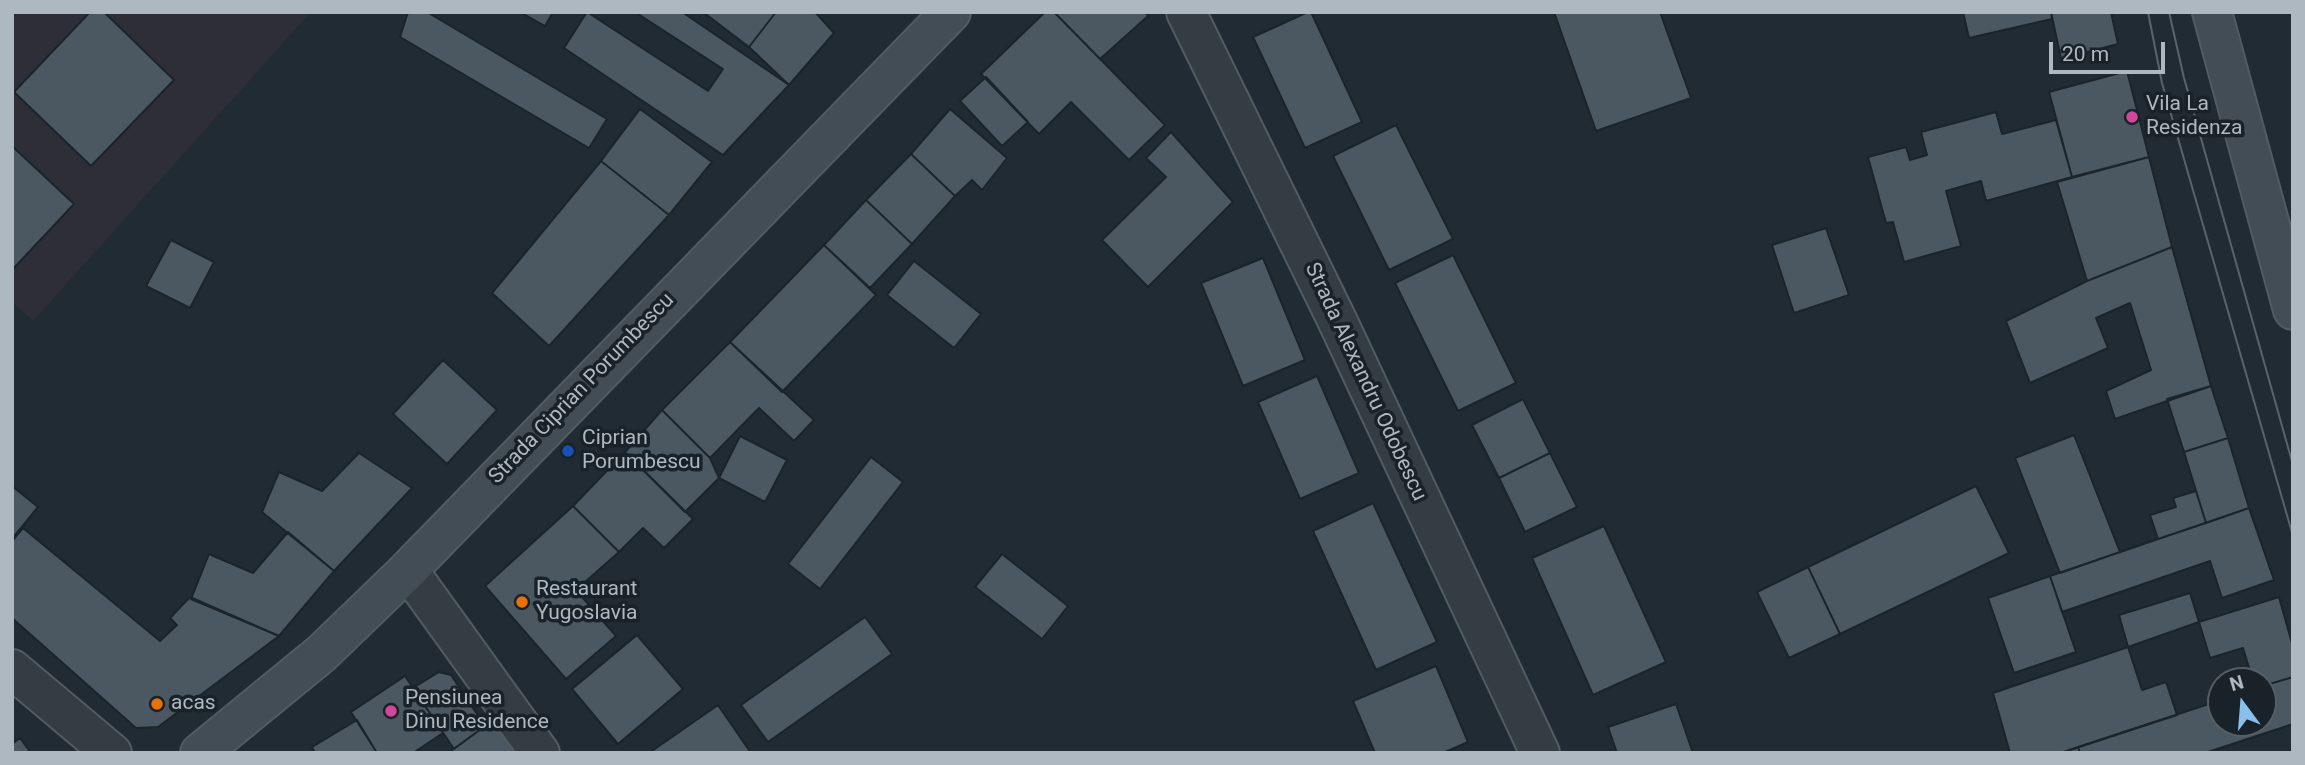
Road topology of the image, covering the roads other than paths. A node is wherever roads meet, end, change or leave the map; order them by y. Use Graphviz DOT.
graph roads {
  1 [pos="951,12"];
  2 [pos="1186,12"];
  3 [pos="2212,12"];
  4 [pos="2293,310"];
  5 [pos="408,570"];
  6 [pos="12,669"];
  7 [pos="112,753"];
  8 [pos="200,753"];
  9 [pos="540,753"];
  10 [pos="1540,753"];
  1 -- 5 [label="street, Strada Ciprian Porumbescu"];
  2 -- 10 [label="street, Strada Alexandru Odobescu"];
  3 -- 4 [label="street"];
  5 -- 8 [label="street, Strada Ciprian Porumbescu"];
  5 -- 9 [label="street"];
  6 -- 7 [label="street"];
}
